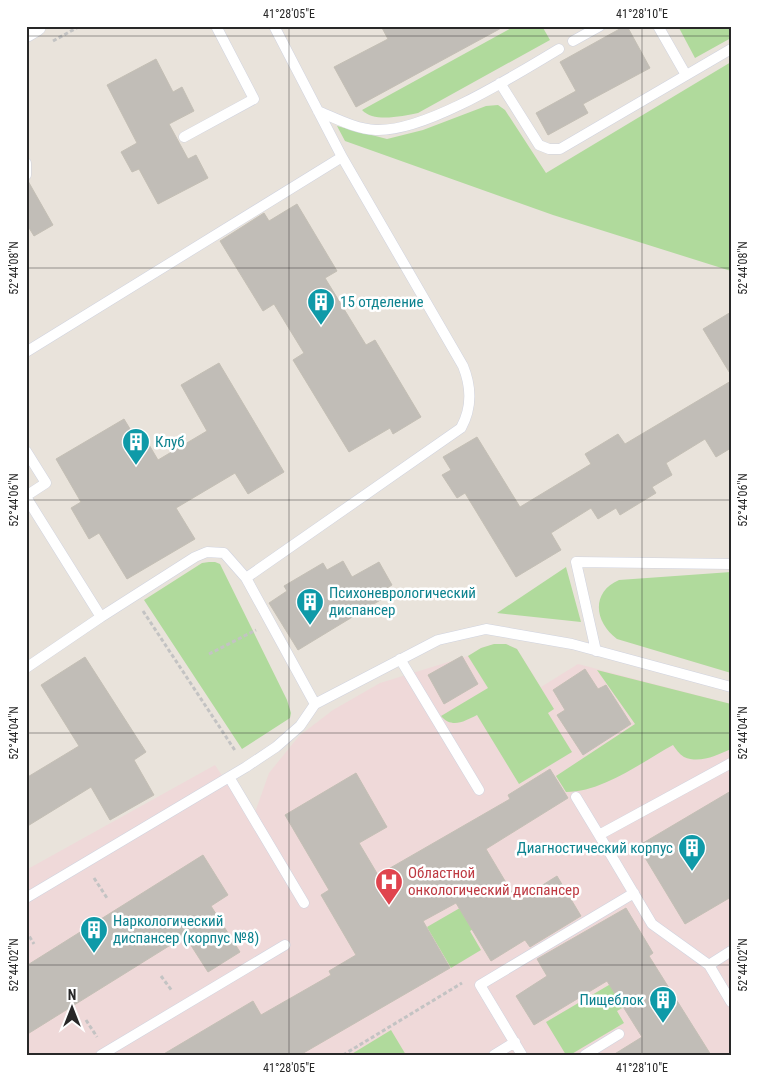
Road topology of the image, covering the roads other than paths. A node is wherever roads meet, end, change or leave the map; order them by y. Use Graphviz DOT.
graph roads {
  1 [pos="36,26"];
  2 [pos="216,26"];
  3 [pos="274,26"];
  4 [pos="600,26"];
  5 [pos="658,26"];
  6 [pos="26,32"];
  7 [pos="573,41"];
  8 [pos="559,49"];
  9 [pos="731,49"];
  10 [pos="686,75"];
  11 [pos="500,83"];
  12 [pos="318,111"];
  13 [pos="184,137"];
  14 [pos="342,156"];
  15 [pos="26,163"];
  16 [pos="26,176"];
  17 [pos="26,352"];
  18 [pos="26,451"];
  19 [pos="26,497"];
  20 [pos="731,564"];
  21 [pos="246,578"];
  22 [pos="101,617"];
  23 [pos="596,651"];
  24 [pos="400,659"];
  25 [pos="26,668"];
  26 [pos="731,687"];
  27 [pos="315,704"];
  28 [pos="731,763"];
  29 [pos="229,778"];
  30 [pos="479,790"];
  31 [pos="576,797"];
  32 [pos="599,835"];
  33 [pos="634,893"];
  34 [pos="26,898"];
  35 [pos="304,903"];
  36 [pos="285,945"];
  37 [pos="731,951"];
  38 [pos="708,964"];
  39 [pos="731,1002"];
  40 [pos="619,1034"];
  41 [pos="515,1042"];
  42 [pos="101,1055"];
  43 [pos="494,1055"];
  44 [pos="522,1055"];
  45 [pos="585,1055"];
  1 -- 6 [label="street"];
  2 -- 13 [label="lane"];
  3 -- 12 [label="lane"];
  4 -- 7 [label="lane"];
  5 -- 10 [label="lane"];
  8 -- 11 [label="lane"];
  9 -- 10 [label="lane"];
  10 -- 11 [label="lane"];
  11 -- 12 [label="lane"];
  12 -- 14 [label="lane"];
  14 -- 17 [label="lane"];
  14 -- 21 [label="lane"];
  15 -- 16 [label="lane"];
  18 -- 19 [label="lane"];
  19 -- 22 [label="lane"];
  20 -- 23 [label="lane"];
  21 -- 22 [label="lane"];
  21 -- 27 [label="lane"];
  22 -- 25 [label="lane"];
  23 -- 24 [label="lane"];
  23 -- 26 [label="lane"];
  24 -- 27 [label="lane"];
  24 -- 30 [label="lane"];
  27 -- 29 [label="lane"];
  28 -- 32 [label="lane"];
  29 -- 34 [label="lane"];
  29 -- 35 [label="lane"];
  31 -- 32 [label="lane"];
  32 -- 33 [label="lane"];
  33 -- 38 [label="lane"];
  33 -- 41 [label="lane"];
  36 -- 42 [label="lane"];
  37 -- 38 [label="lane"];
  38 -- 39 [label="lane"];
  40 -- 45 [label="lane"];
  41 -- 43 [label="lane"];
  41 -- 44 [label="lane"];
}
